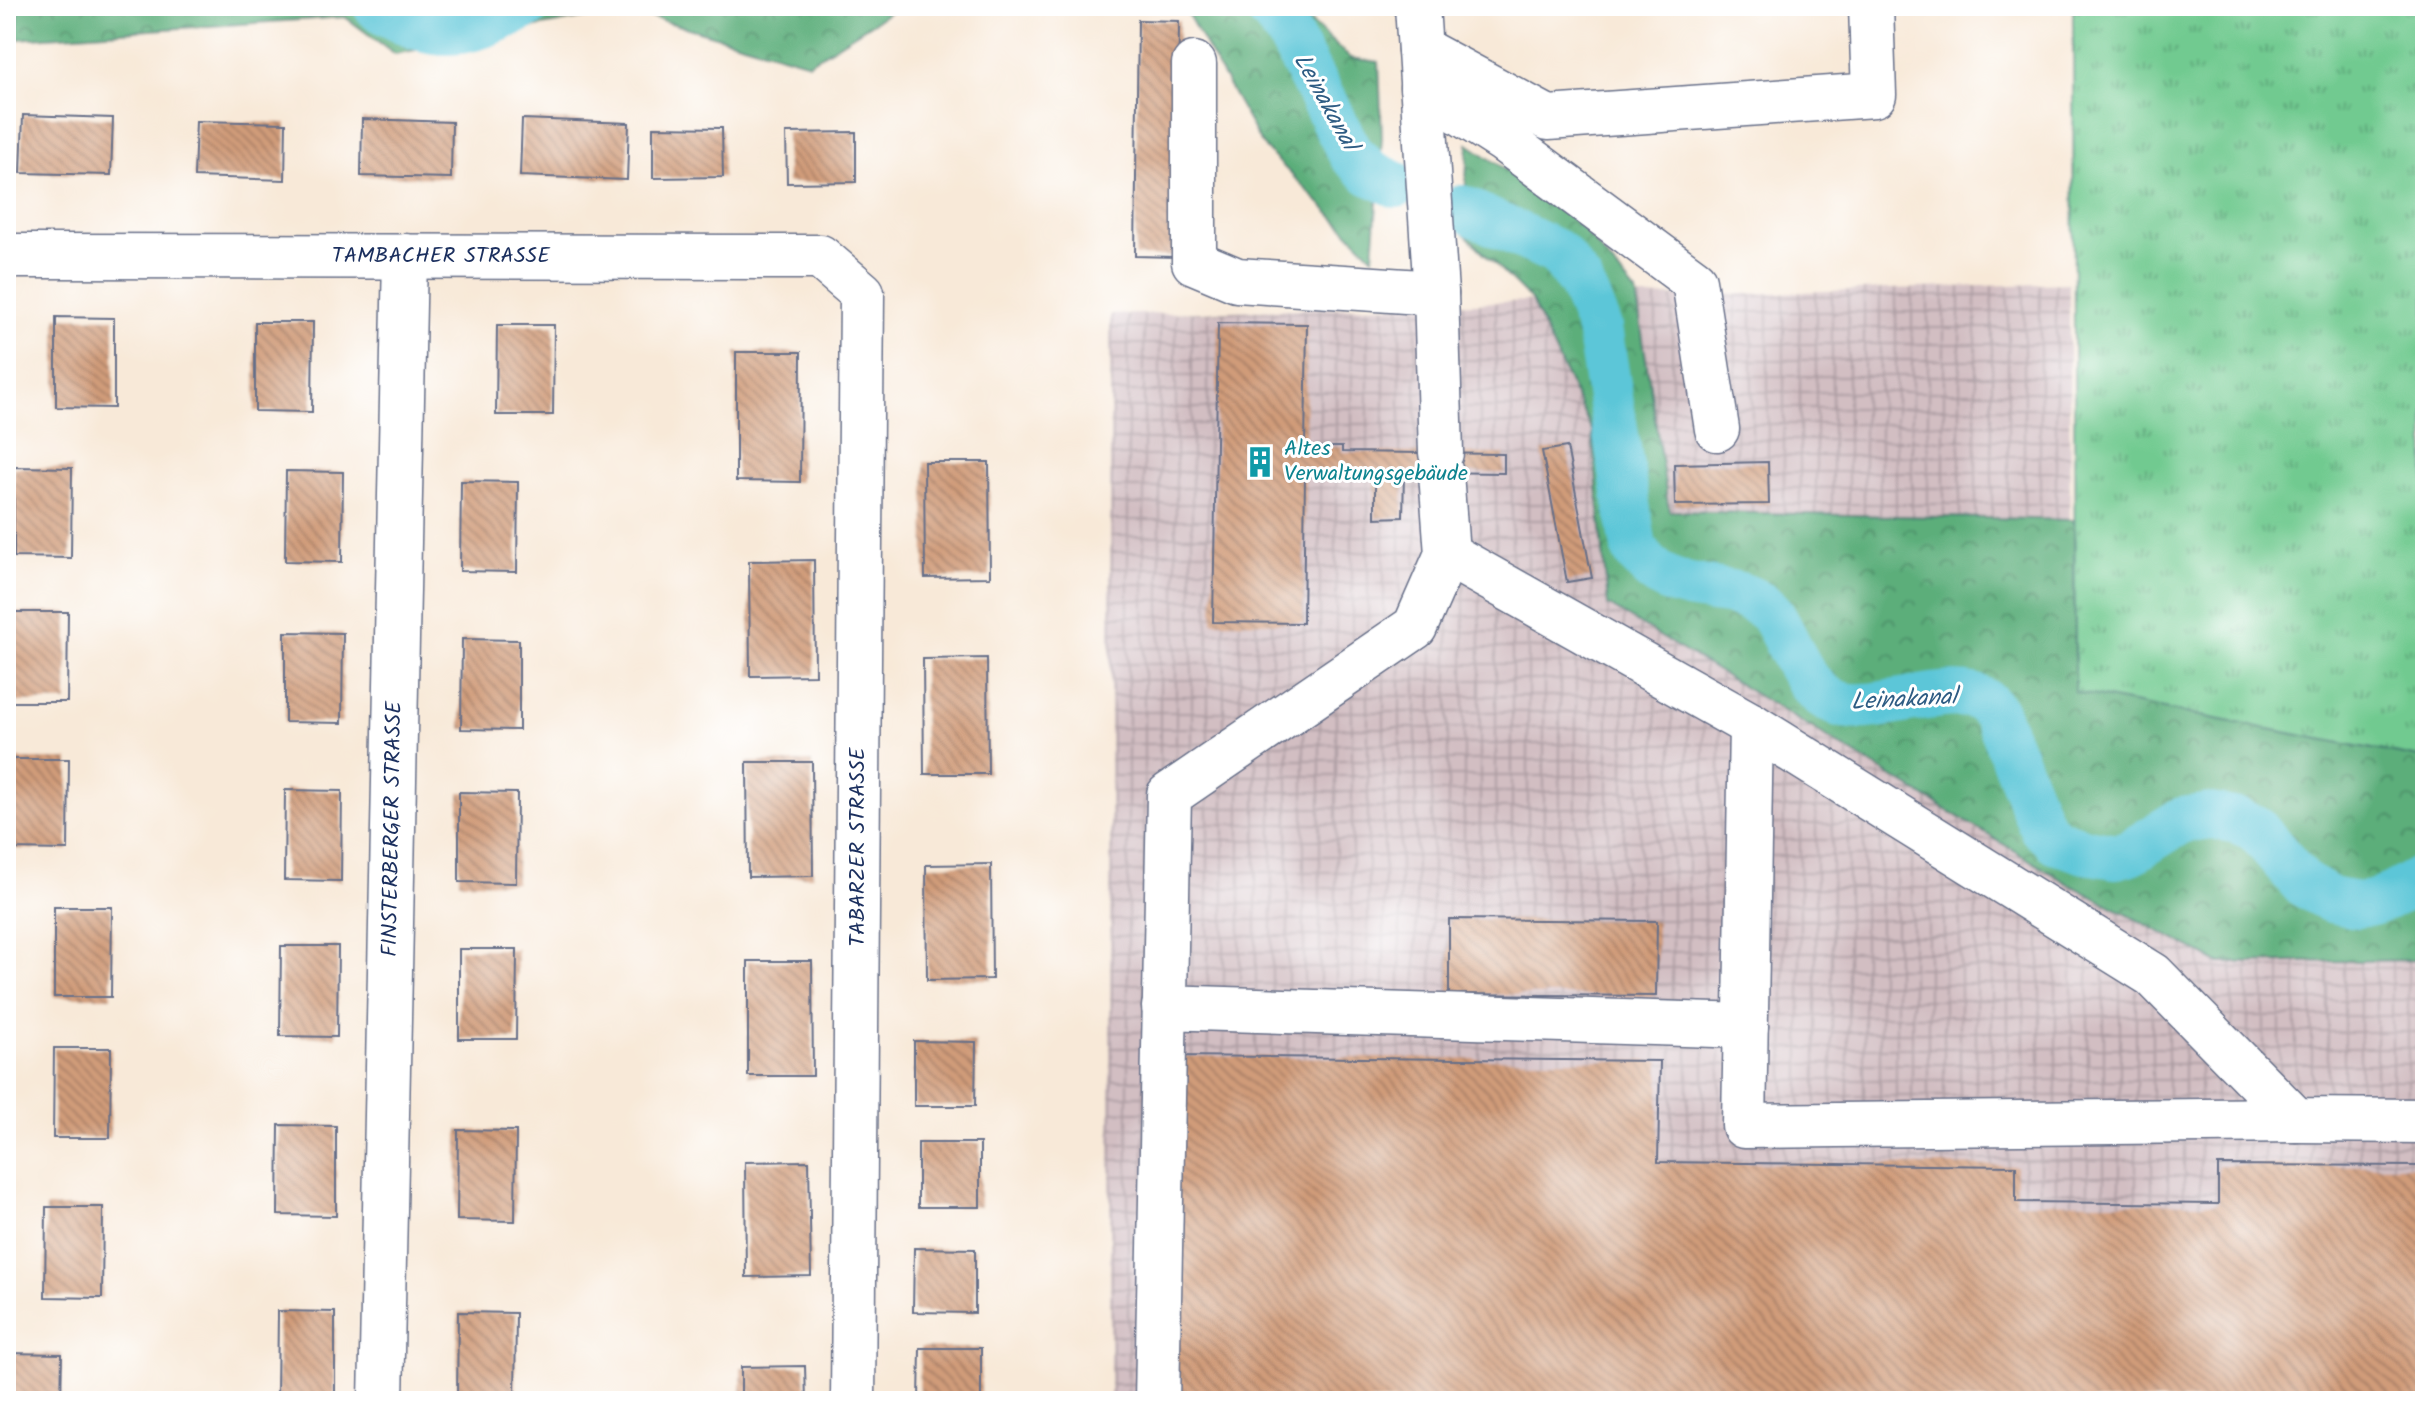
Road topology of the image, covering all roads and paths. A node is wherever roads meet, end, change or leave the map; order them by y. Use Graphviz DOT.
graph roads {
  1 [pos="1417,6"];
  2 [pos="1871,6"];
  3 [pos="1194,64"];
  4 [pos="1421,69"];
  5 [pos="6,256"];
  6 [pos="405,256"];
  7 [pos="862,293"];
  8 [pos="1436,293"];
  9 [pos="1717,429"];
  10 [pos="1447,554"];
  11 [pos="1751,725"];
  12 [pos="1164,1007"];
  13 [pos="1746,1026"];
  14 [pos="2296,1120"];
  15 [pos="2425,1121"];
  16 [pos="381,1401"];
  17 [pos="853,1401"];
  18 [pos="1157,1401"];
  1 -- 4 [label="street"];
  2 -- 4 [label="street"];
  3 -- 8 [label="street"];
  4 -- 8 [label="street"];
  4 -- 9 [label="street"];
  5 -- 6 [label="street, TAMBACHER STRASSE"];
  6 -- 7 [label="street, TAMBACHER STRASSE"];
  6 -- 16 [label="street, FINSTERBERGER STRASSE"];
  7 -- 17 [label="street, TABARZER STRASSE"];
  8 -- 10 [label="street"];
  10 -- 11 [label="street"];
  10 -- 12 [label="street"];
  11 -- 13 [label="street"];
  11 -- 14 [label="street"];
  12 -- 13 [label="street"];
  12 -- 18 [label="street"];
  13 -- 14 [label="street"];
  14 -- 15 [label="street"];
}
